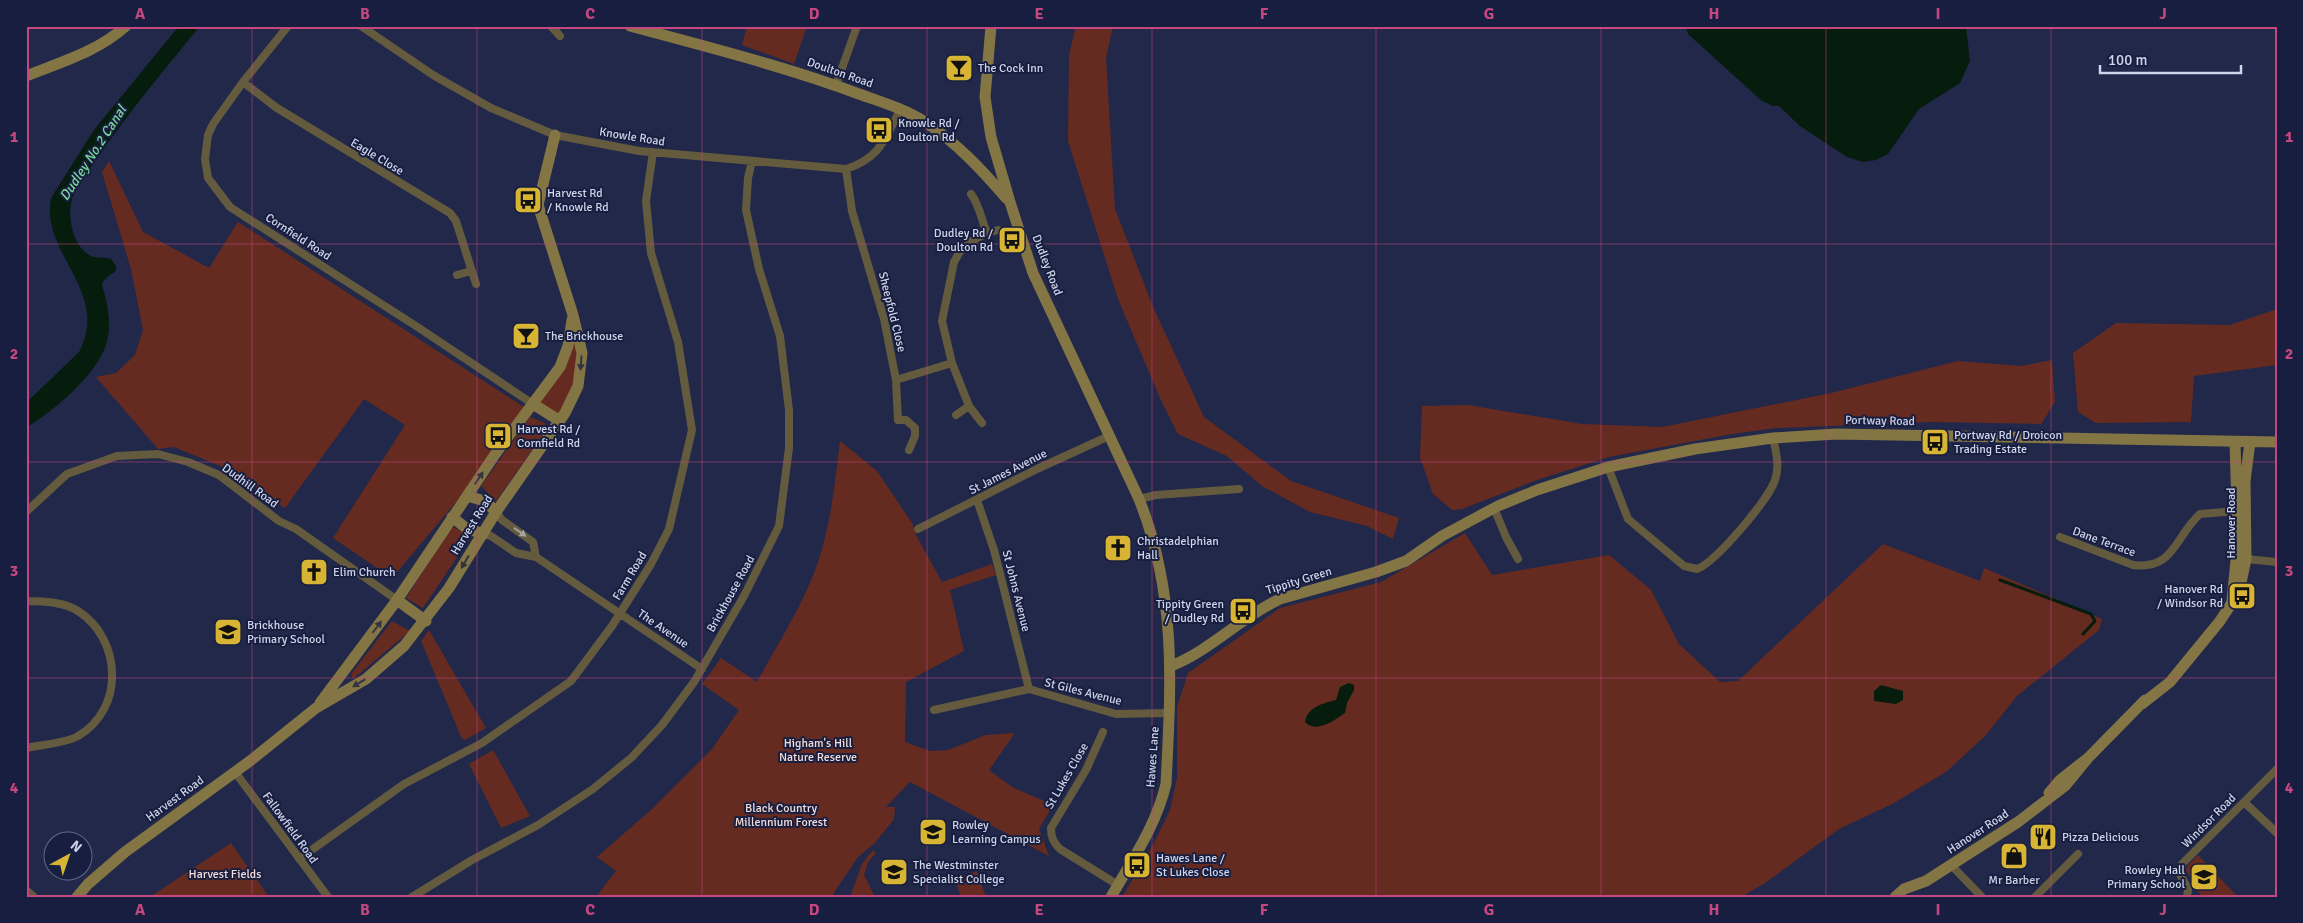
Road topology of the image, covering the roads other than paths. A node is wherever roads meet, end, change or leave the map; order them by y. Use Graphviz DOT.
graph roads {
  1 [pos="126,26"];
  2 [pos="288,26"];
  3 [pos="361,26"];
  4 [pos="550,26"];
  5 [pos="630,26"];
  6 [pos="857,26"];
  7 [pos="991,26"];
  8 [pos="650,29"];
  9 [pos="560,36"];
  10 [pos="26,76"];
  11 [pos="243,82"];
  12 [pos="836,85"];
  13 [pos="900,110"];
  14 [pos="556,135"];
  15 [pos="654,152"];
  16 [pos="752,161"];
  17 [pos="846,169"];
  18 [pos="971,194"];
  19 [pos="1010,202"];
  20 [pos="998,230"];
  21 [pos="987,233"];
  22 [pos="472,271"];
  23 [pos="458,275"];
  24 [pos="476,284"];
  25 [pos="573,315"];
  26 [pos="952,363"];
  27 [pos="896,380"];
  28 [pos="533,404"];
  29 [pos="969,406"];
  30 [pos="956,415"];
  31 [pos="560,421"];
  32 [pos="982,423"];
  33 [pos="1109,436"];
  34 [pos="1773,438"];
  35 [pos="2235,442"];
  36 [pos="2250,442"];
  37 [pos="2277,442"];
  38 [pos="909,450"];
  39 [pos="1608,468"];
  40 [pos="1239,490"];
  41 [pos="467,496"];
  42 [pos="1140,499"];
  43 [pos="977,500"];
  44 [pos="1494,508"];
  45 [pos="2241,511"];
  46 [pos="26,512"];
  47 [pos="496,512"];
  48 [pos="452,517"];
  49 [pos="918,529"];
  50 [pos="483,534"];
  51 [pos="1442,536"];
  52 [pos="2060,538"];
  53 [pos="536,557"];
  54 [pos="1518,559"];
  55 [pos="2241,559"];
  56 [pos="2277,562"];
  57 [pos="397,600"];
  58 [pos="26,601"];
  59 [pos="620,613"];
  60 [pos="426,621"];
  61 [pos="1171,666"];
  62 [pos="702,669"];
  63 [pos="1030,689"];
  64 [pos="316,708"];
  65 [pos="934,710"];
  66 [pos="1170,713"];
  67 [pos="1102,732"];
  68 [pos="26,748"];
  69 [pos="2277,770"];
  70 [pos="236,772"];
  71 [pos="2244,802"];
  72 [pos="2277,833"];
  73 [pos="2078,854"];
  74 [pos="299,859"];
  75 [pos="1951,865"];
  76 [pos="1926,881"];
  77 [pos="1118,885"];
  78 [pos="26,890"];
  79 [pos="34,897"];
  80 [pos="77,897"];
  81 [pos="328,897"];
  82 [pos="412,897"];
  83 [pos="1111,897"];
  84 [pos="1895,897"];
  85 [pos="1908,897"];
  86 [pos="1982,897"];
  87 [pos="2035,897"];
  88 [pos="2188,897"];
  1 -- 10 [label="street"];
  2 -- 11 [label="street, Cornfield Road"];
  3 -- 14 [label="street, Knowle Road"];
  4 -- 9 [label="street"];
  5 -- 8 [label="street, Doulton Road"];
  6 -- 12 [label="street"];
  7 -- 19 [label="street, Dudley Road"];
  8 -- 12 [label="street, Doulton Road"];
  11 -- 22 [label="street, Eagle Close"];
  11 -- 28 [label="street, Cornfield Road"];
  12 -- 13 [label="street, Doulton Road"];
  13 -- 17 [label="street"];
  13 -- 19 [label="street, Doulton Road"];
  14 -- 15 [label="street, Knowle Road"];
  14 -- 25 [label="street, Harvest Road"];
  15 -- 16 [label="street, Knowle Road"];
  15 -- 59 [label="street, Farm Road"];
  16 -- 17 [label="street, Knowle Road"];
  16 -- 62 [label="street, Brickhouse Road"];
  17 -- 27 [label="street, Sheepfold Close"];
  18 -- 21 [label="street"];
  19 -- 33 [label="street, Dudley Road"];
  20 -- 21 [label="street"];
  21 -- 26 [label="street"];
  22 -- 23 [label="street"];
  22 -- 24 [label="street, Eagle Close"];
  25 -- 28 [label="street, Harvest Road"];
  25 -- 31 [label="street, Harvest Road, one-way"];
  26 -- 27 [label="street"];
  26 -- 29 [label="street"];
  27 -- 38 [label="street, Sheepfold Close"];
  28 -- 31 [label="street"];
  41 -- 28 [label="street, Harvest Road, one-way"];
  29 -- 30 [label="street"];
  29 -- 32 [label="street"];
  31 -- 47 [label="street, Harvest Road"];
  33 -- 42 [label="street, Dudley Road"];
  33 -- 43 [label="street, St James Avenue"];
  34 -- 35 [label="street, Portway Road"];
  34 -- 39 [label="street, Portway Road"];
  34 -- 39 [label="street"];
  35 -- 36 [label="street, Portway Road"];
  35 -- 45 [label="street, Hanover Road"];
  36 -- 37 [label="street, Portway Road"];
  36 -- 45 [label="street, Hanover Road"];
  39 -- 44 [label="street, Portway Road"];
  40 -- 42 [label="street"];
  41 -- 47 [label="street"];
  41 -- 48 [label="street, Harvest Road"];
  42 -- 61 [label="street, Dudley Road"];
  43 -- 49 [label="street, St James Avenue"];
  43 -- 63 [label="street, St Johns Avenue"];
  44 -- 51 [label="street, Portway Road"];
  44 -- 54 [label="street"];
  45 -- 52 [label="street, Dane Terrace"];
  45 -- 55 [label="street, Hanover Road"];
  46 -- 57 [label="street, Dudhill Road"];
  47 -- 50 [label="street, Harvest Road"];
  47 -- 53 [label="street, The Avenue, one-way"];
  48 -- 50 [label="street"];
  48 -- 57 [label="street, Harvest Road"];
  50 -- 53 [label="street, The Avenue"];
  50 -- 60 [label="street, Harvest Road, one-way"];
  51 -- 61 [label="street, Tippity Green"];
  53 -- 59 [label="street, The Avenue"];
  55 -- 56 [label="street"];
  55 -- 75 [label="street, Hanover Road"];
  57 -- 60 [label="street"];
  64 -- 57 [label="street, Harvest Road, one-way"];
  58 -- 68 [label="street"];
  59 -- 62 [label="street, The Avenue"];
  59 -- 74 [label="street, Farm Road"];
  60 -- 64 [label="street, Harvest Road, one-way"];
  61 -- 66 [label="street, Hawes Lane"];
  62 -- 82 [label="street, Brickhouse Road"];
  63 -- 65 [label="street, St Giles Avenue"];
  63 -- 66 [label="street, St Giles Avenue"];
  64 -- 70 [label="street, Harvest Road"];
  66 -- 77 [label="street, Hawes Lane"];
  67 -- 77 [label="street, St Lukes Close"];
  69 -- 71 [label="street, Windsor Road"];
  70 -- 74 [label="street, Fallowfield Road"];
  70 -- 80 [label="street, Harvest Road"];
  71 -- 72 [label="street"];
  71 -- 88 [label="street, Windsor Road"];
  73 -- 87 [label="street"];
  74 -- 81 [label="street, Fallowfield Road"];
  75 -- 76 [label="street, Hanover Road"];
  75 -- 86 [label="street"];
  76 -- 84 [label="street, Hanover Road"];
  76 -- 85 [label="street, Hanover Road"];
  77 -- 83 [label="street, Hawes Lane"];
  78 -- 79 [label="street"];
}
